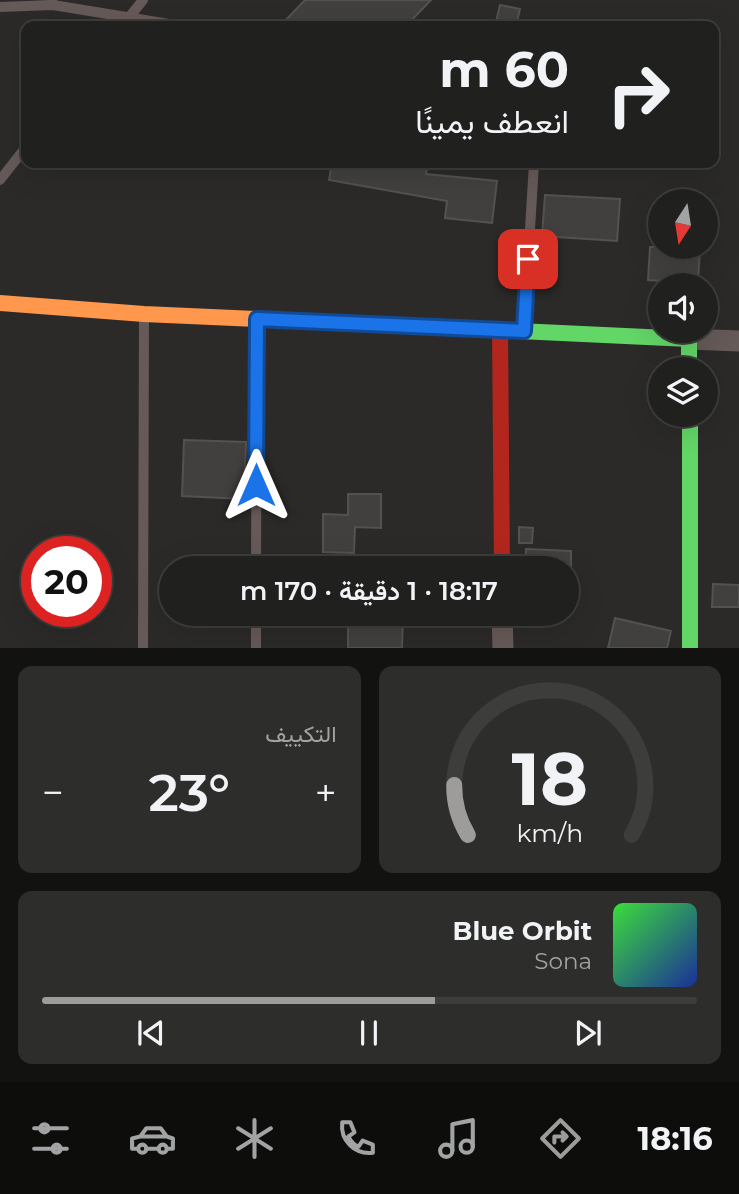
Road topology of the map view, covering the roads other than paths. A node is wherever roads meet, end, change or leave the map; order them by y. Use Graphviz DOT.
graph roads {
  1 [pos="143,0"];
  2 [pos="53,3"];
  3 [pos="0,7"];
  4 [pos="122,21"];
  5 [pos="127,21"];
  6 [pos="21,153"];
  7 [pos="534,168"];
  8 [pos="0,180"];
  9 [pos="0,303"];
  10 [pos="144,314"];
  11 [pos="257,319"];
  12 [pos="500,330"];
  13 [pos="524,331"];
  14 [pos="648,337"];
  15 [pos="718,340"];
  16 [pos="739,341"];
  17 [pos="690,427"];
  18 [pos="256,556"];
  19 [pos="502,556"];
  20 [pos="256,626"];
  21 [pos="502,626"];
  22 [pos="143,648"];
  23 [pos="256,648"];
  24 [pos="503,648"];
  25 [pos="690,648"];
  1 -- 5 [label="lane"];
  2 -- 3 [label="lane"];
  2 -- 4 [label="lane"];
  6 -- 8 [label="lane"];
  7 -- 13 [label="lane"];
  9 -- 10 [label="street"];
  10 -- 11 [label="street"];
  10 -- 22 [label="lane"];
  11 -- 12 [label="street"];
  11 -- 18 [label="lane"];
  12 -- 13 [label="street"];
  12 -- 19 [label="street"];
  13 -- 14 [label="street"];
  15 -- 16 [label="street"];
  17 -- 25 [label="street"];
  20 -- 23 [label="lane"];
  21 -- 24 [label="street"];
}
